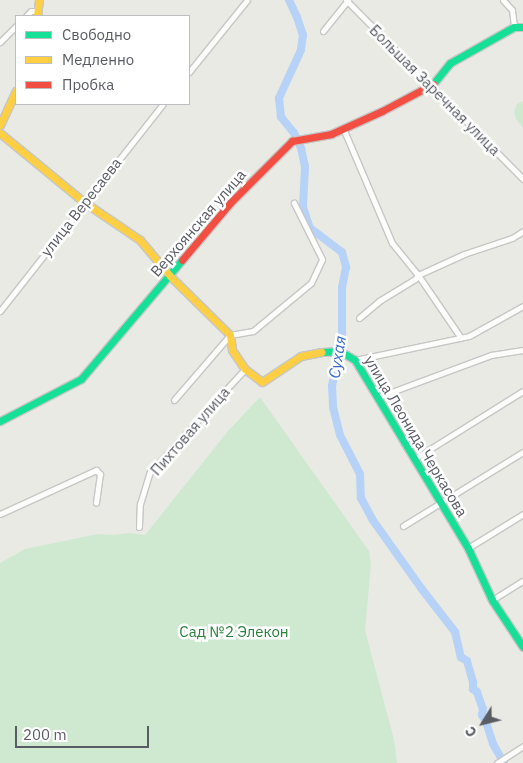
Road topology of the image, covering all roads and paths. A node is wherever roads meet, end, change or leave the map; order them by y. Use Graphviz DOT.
graph roads {
  1 [pos="40,0"];
  2 [pos="247,0"];
  3 [pos="348,0"];
  4 [pos="503,0"];
  5 [pos="37,14"];
  6 [pos="27,15"];
  7 [pos="15,27"];
  8 [pos="514,27"];
  9 [pos="523,27"];
  10 [pos="323,31"];
  11 [pos="0,42"];
  12 [pos="190,71"];
  13 [pos="431,86"];
  14 [pos="15,94"];
  15 [pos="162,105"];
  16 [pos="0,125"];
  17 [pos="343,128"];
  18 [pos="0,133"];
  19 [pos="523,179"];
  20 [pos="84,202"];
  21 [pos="294,203"];
  22 [pos="523,231"];
  23 [pos="418,274"];
  24 [pos="170,276"];
  25 [pos="523,306"];
  26 [pos="0,311"];
  27 [pos="359,318"];
  28 [pos="230,335"];
  29 [pos="461,338"];
  30 [pos="523,350"];
  31 [pos="355,360"];
  32 [pos="245,368"];
  33 [pos="523,392"];
  34 [pos="378,397"];
  35 [pos="174,400"];
  36 [pos="0,421"];
  37 [pos="523,452"];
  38 [pos="414,459"];
  39 [pos="96,503"];
  40 [pos="440,504"];
  41 [pos="0,514"];
  42 [pos="523,514"];
  43 [pos="403,526"];
  44 [pos="138,527"];
  45 [pos="468,548"];
  46 [pos="523,581"];
  47 [pos="492,600"];
  48 [pos="522,644"];
  49 [pos="523,746"];
  50 [pos="498,762"];
  1 -- 5 [label="street"];
  2 -- 12 [label="street"];
  3 -- 10 [label="street"];
  3 -- 13 [label="street, Большая Заречная улица"];
  4 -- 8 [label="street"];
  5 -- 6 [label="street"];
  7 -- 11 [label="street"];
  8 -- 9 [label="street"];
  8 -- 13 [label="street, Верхоянская улица"];
  13 -- 17 [label="street, Верхоянская улица"];
  13 -- 19 [label="street, Большая Заречная улица"];
  14 -- 16 [label="street"];
  15 -- 20 [label="street, улица Вересаева"];
  17 -- 23 [label="street"];
  17 -- 24 [label="street, Верхоянская улица"];
  18 -- 20 [label="street, улица Леонида Черкасова"];
  20 -- 24 [label="street, улица Леонида Черкасова"];
  20 -- 26 [label="street, улица Вересаева"];
  21 -- 28 [label="street"];
  22 -- 23 [label="street"];
  23 -- 27 [label="street"];
  23 -- 29 [label="street"];
  24 -- 28 [label="street, улица Леонида Черкасова"];
  24 -- 36 [label="street, Верхоянская улица"];
  25 -- 29 [label="street"];
  28 -- 32 [label="street, улица Леонида Черкасова"];
  28 -- 35 [label="street"];
  29 -- 31 [label="street"];
  30 -- 34 [label="street"];
  31 -- 32 [label="street, улица Леонида Черкасова"];
  31 -- 34 [label="street, улица Леонида Черкасова"];
  32 -- 44 [label="street, Пихтовая улица"];
  33 -- 38 [label="street"];
  34 -- 38 [label="street, улица Леонида Черкасова"];
  37 -- 40 [label="street"];
  38 -- 40 [label="street, улица Леонида Черкасова"];
  39 -- 41 [label="street"];
  40 -- 43 [label="street"];
  40 -- 45 [label="street, улица Леонида Черкасова"];
  42 -- 45 [label="street"];
  45 -- 47 [label="street, улица Леонида Черкасова"];
  46 -- 47 [label="street"];
  47 -- 48 [label="street, улица Леонида Черкасова"];
  49 -- 50 [label="street"];
}
